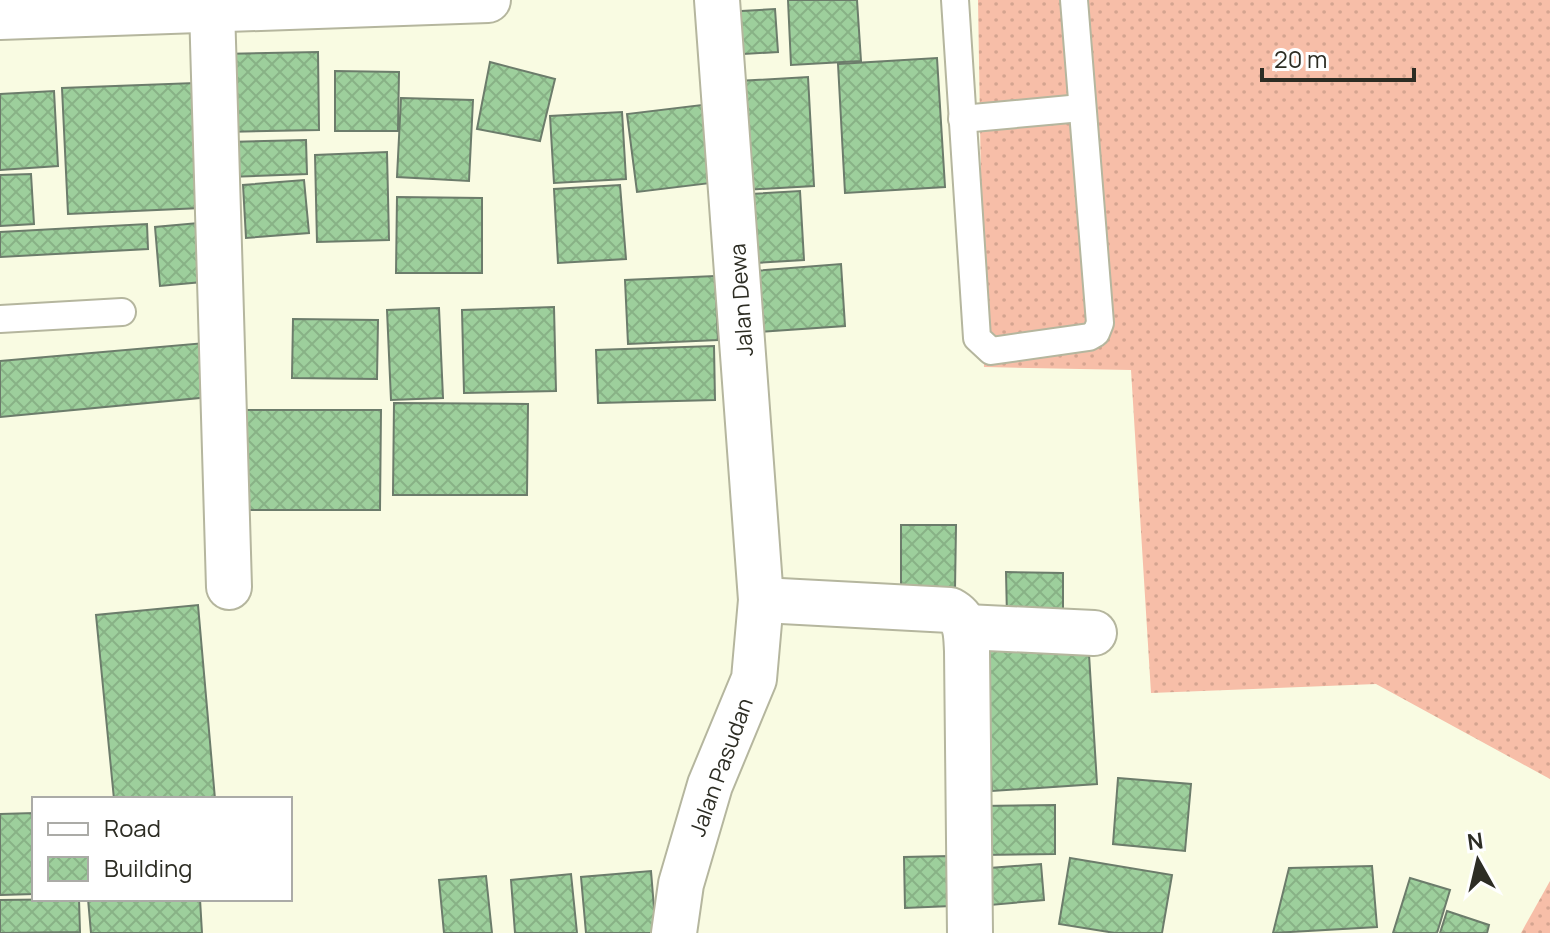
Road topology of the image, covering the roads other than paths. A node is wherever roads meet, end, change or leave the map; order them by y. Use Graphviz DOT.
graph roads {
  1 [pos="488,0"];
  2 [pos="717,0"];
  3 [pos="955,0"];
  4 [pos="1074,0"];
  5 [pos="317,3"];
  6 [pos="212,8"];
  7 [pos="0,17"];
  8 [pos="1081,108"];
  9 [pos="962,119"];
  10 [pos="122,312"];
  11 [pos="0,319"];
  12 [pos="229,587"];
  13 [pos="761,600"];
  14 [pos="966,627"];
  15 [pos="1094,633"];
  16 [pos="674,933"];
  17 [pos="970,933"];
  1 -- 5 [label="street"];
  2 -- 13 [label="street, Jalan Dewa"];
  3 -- 9 [label="lane"];
  4 -- 8 [label="lane"];
  5 -- 6 [label="street"];
  6 -- 7 [label="street"];
  6 -- 12 [label="street"];
  8 -- 9 [label="lane"];
  8 -- 9 [label="lane"];
  10 -- 11 [label="lane"];
  13 -- 14 [label="street"];
  13 -- 16 [label="street, Jalan Pasudan"];
  14 -- 15 [label="street"];
  14 -- 17 [label="street"];
}
